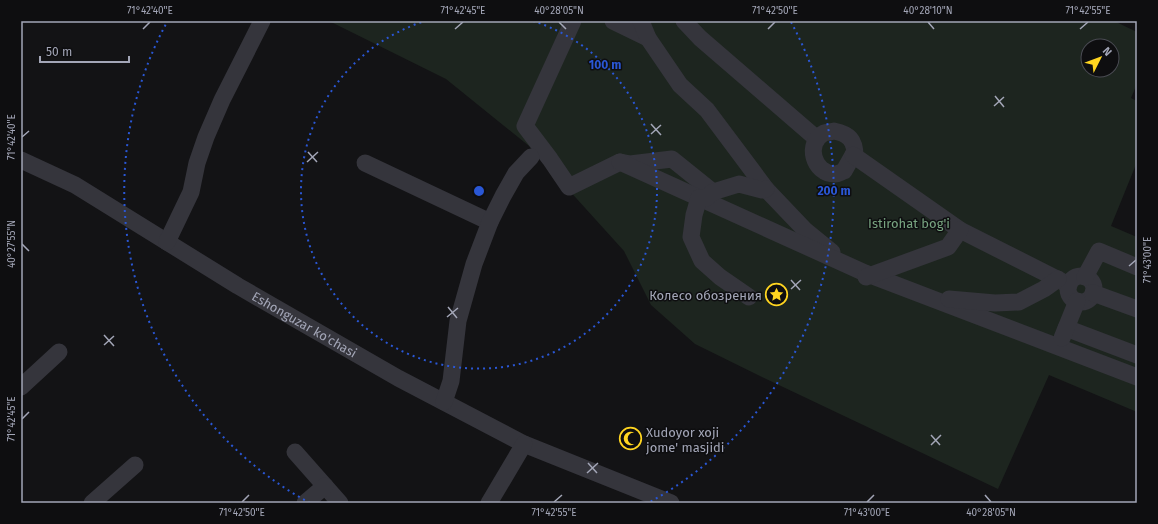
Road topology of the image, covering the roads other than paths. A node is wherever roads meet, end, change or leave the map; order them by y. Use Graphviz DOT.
graph roads {
  1 [pos="262,21"];
  2 [pos="573,21"];
  3 [pos="613,21"];
  4 [pos="641,21"];
  5 [pos="684,21"];
  6 [pos="648,38"];
  7 [pos="817,139"];
  8 [pos="853,155"];
  9 [pos="531,157"];
  10 [pos="21,160"];
  11 [pos="620,162"];
  12 [pos="365,163"];
  13 [pos="766,189"];
  14 [pos="706,195"];
  15 [pos="490,222"];
  16 [pos="960,230"];
  17 [pos="167,242"];
  18 [pos="1137,267"];
  19 [pos="865,275"];
  20 [pos="1086,277"];
  21 [pos="1063,282"];
  22 [pos="1093,293"];
  23 [pos="749,297"];
  24 [pos="929,298"];
  25 [pos="1077,301"];
  26 [pos="1137,309"];
  27 [pos="1066,328"];
  28 [pos="1058,347"];
  29 [pos="60,352"];
  30 [pos="1137,355"];
  31 [pos="1137,377"];
  32 [pos="21,387"];
  33 [pos="444,402"];
  34 [pos="524,444"];
  35 [pos="295,452"];
  36 [pos="135,465"];
  37 [pos="325,486"];
  38 [pos="92,503"];
  39 [pos="305,503"];
  40 [pos="340,503"];
  41 [pos="489,503"];
  42 [pos="671,503"];
  1 -- 17 [label="street"];
  2 -- 11 [label="street"];
  3 -- 6 [label="street"];
  4 -- 6 [label="street"];
  5 -- 7 [label="street"];
  6 -- 13 [label="street"];
  7 -- 8 [label="street"];
  7 -- 8 [label="street"];
  8 -- 16 [label="street"];
  9 -- 15 [label="street"];
  10 -- 17 [label="street, Eshonguzar ko'chasi"];
  11 -- 14 [label="street"];
  11 -- 14 [label="street"];
  12 -- 15 [label="street"];
  13 -- 14 [label="street"];
  13 -- 19 [label="street"];
  14 -- 19 [label="street"];
  14 -- 23 [label="street"];
  15 -- 33 [label="street"];
  16 -- 19 [label="street"];
  16 -- 21 [label="street"];
  17 -- 33 [label="street, Eshonguzar ko'chasi"];
  18 -- 20 [label="street"];
  19 -- 24 [label="street"];
  20 -- 21 [label="street"];
  20 -- 22 [label="street"];
  21 -- 24 [label="street"];
  21 -- 25 [label="street"];
  22 -- 25 [label="street"];
  22 -- 26 [label="street"];
  24 -- 28 [label="street"];
  25 -- 27 [label="street"];
  27 -- 28 [label="street"];
  27 -- 30 [label="street"];
  28 -- 31 [label="street"];
  29 -- 32 [label="street"];
  33 -- 34 [label="street, Eshonguzar ko'chasi"];
  34 -- 41 [label="street"];
  34 -- 42 [label="street, Eshonguzar ko'chasi"];
  35 -- 37 [label="street"];
  36 -- 38 [label="street"];
  37 -- 39 [label="street"];
  37 -- 40 [label="street"];
}
